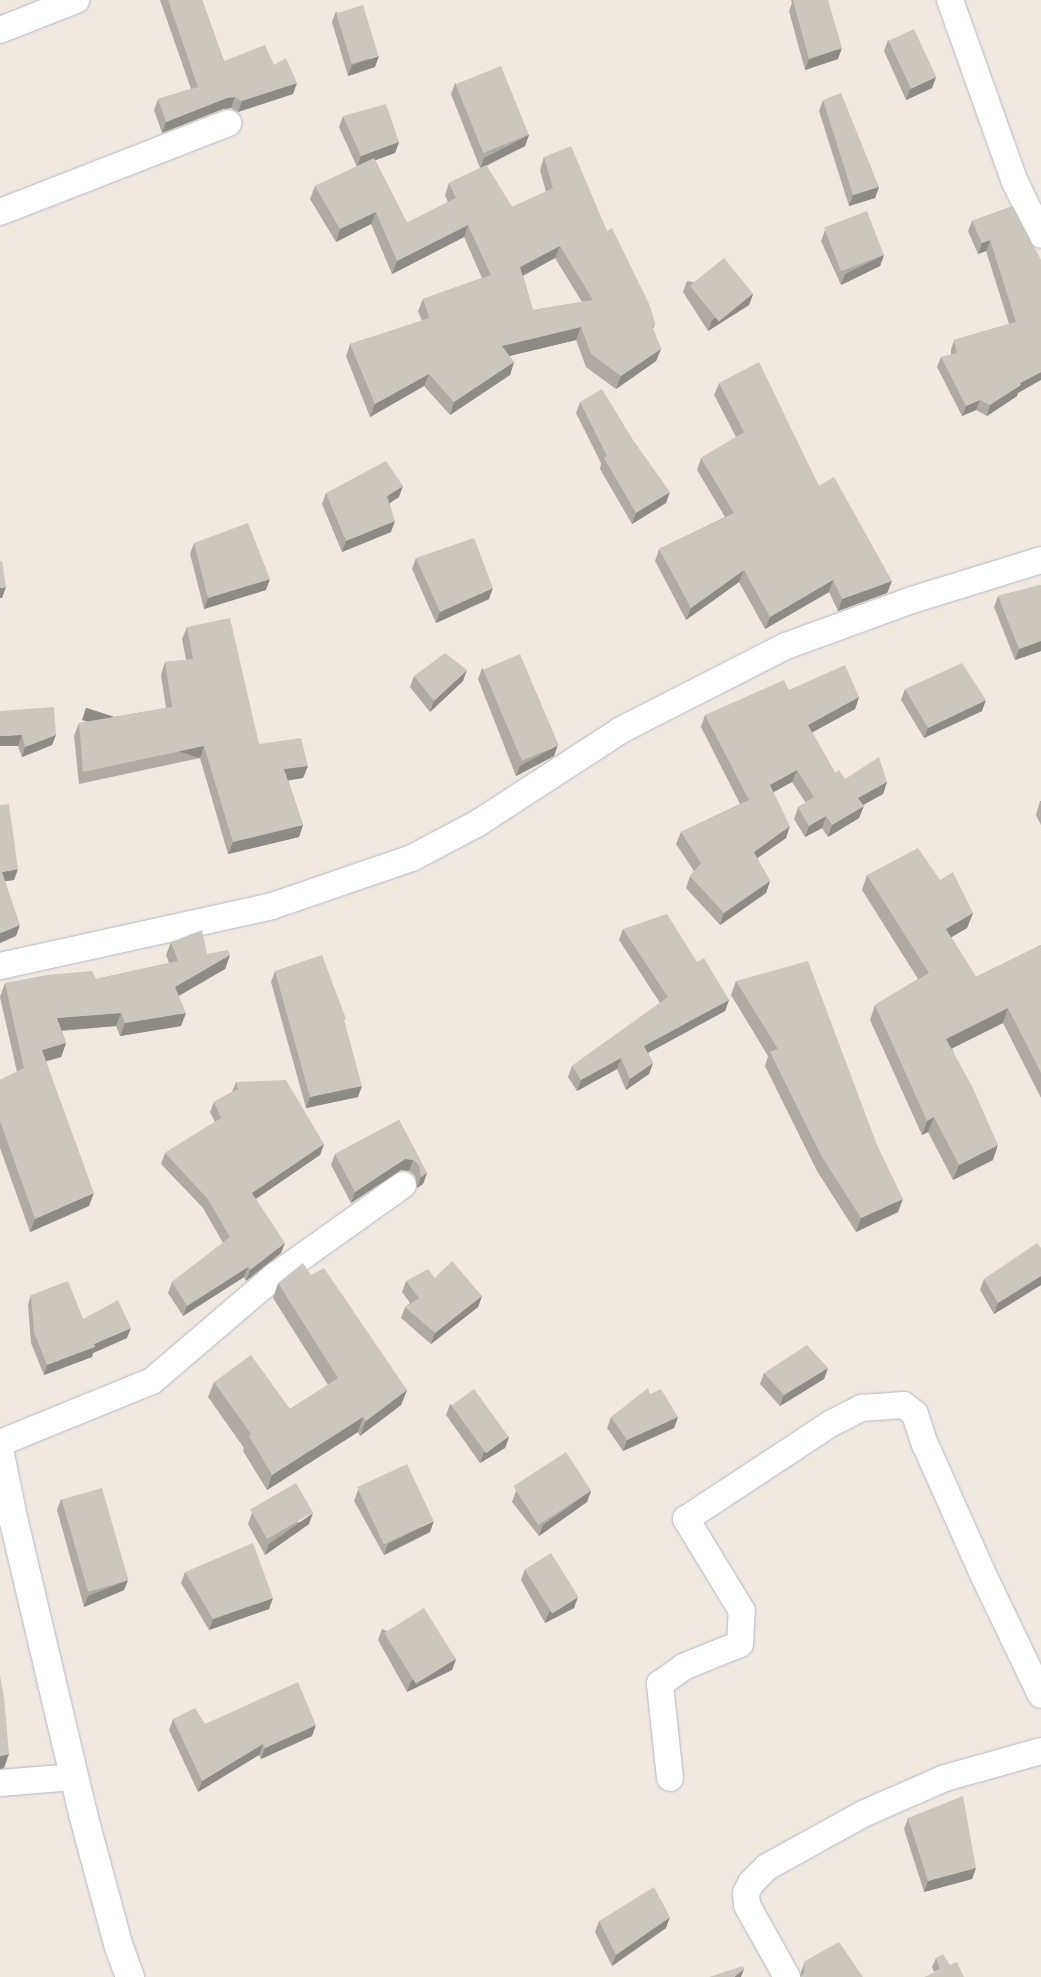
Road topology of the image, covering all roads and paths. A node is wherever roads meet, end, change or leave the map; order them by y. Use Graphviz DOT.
graph roads {
  1 [pos="76,0"];
  2 [pos="950,0"];
  3 [pos="0,30"];
  4 [pos="228,123"];
  5 [pos="0,212"];
  6 [pos="1041,235"];
  7 [pos="1041,560"];
  8 [pos="0,966"];
  9 [pos="403,1185"];
  10 [pos="0,1443"];
  11 [pos="0,1454"];
  12 [pos="1041,1695"];
  13 [pos="1041,1751"];
  14 [pos="74,1777"];
  15 [pos="670,1778"];
  16 [pos="0,1783"];
  17 [pos="130,1977"];
  18 [pos="787,1977"];
  1 -- 3 [label="street"];
  2 -- 6 [label="street"];
  4 -- 5 [label="street"];
  7 -- 8 [label="street"];
  9 -- 10 [label="street"];
  11 -- 14 [label="street"];
  12 -- 15 [label="street"];
  13 -- 18 [label="street"];
  14 -- 16 [label="street"];
  14 -- 17 [label="street"];
}
